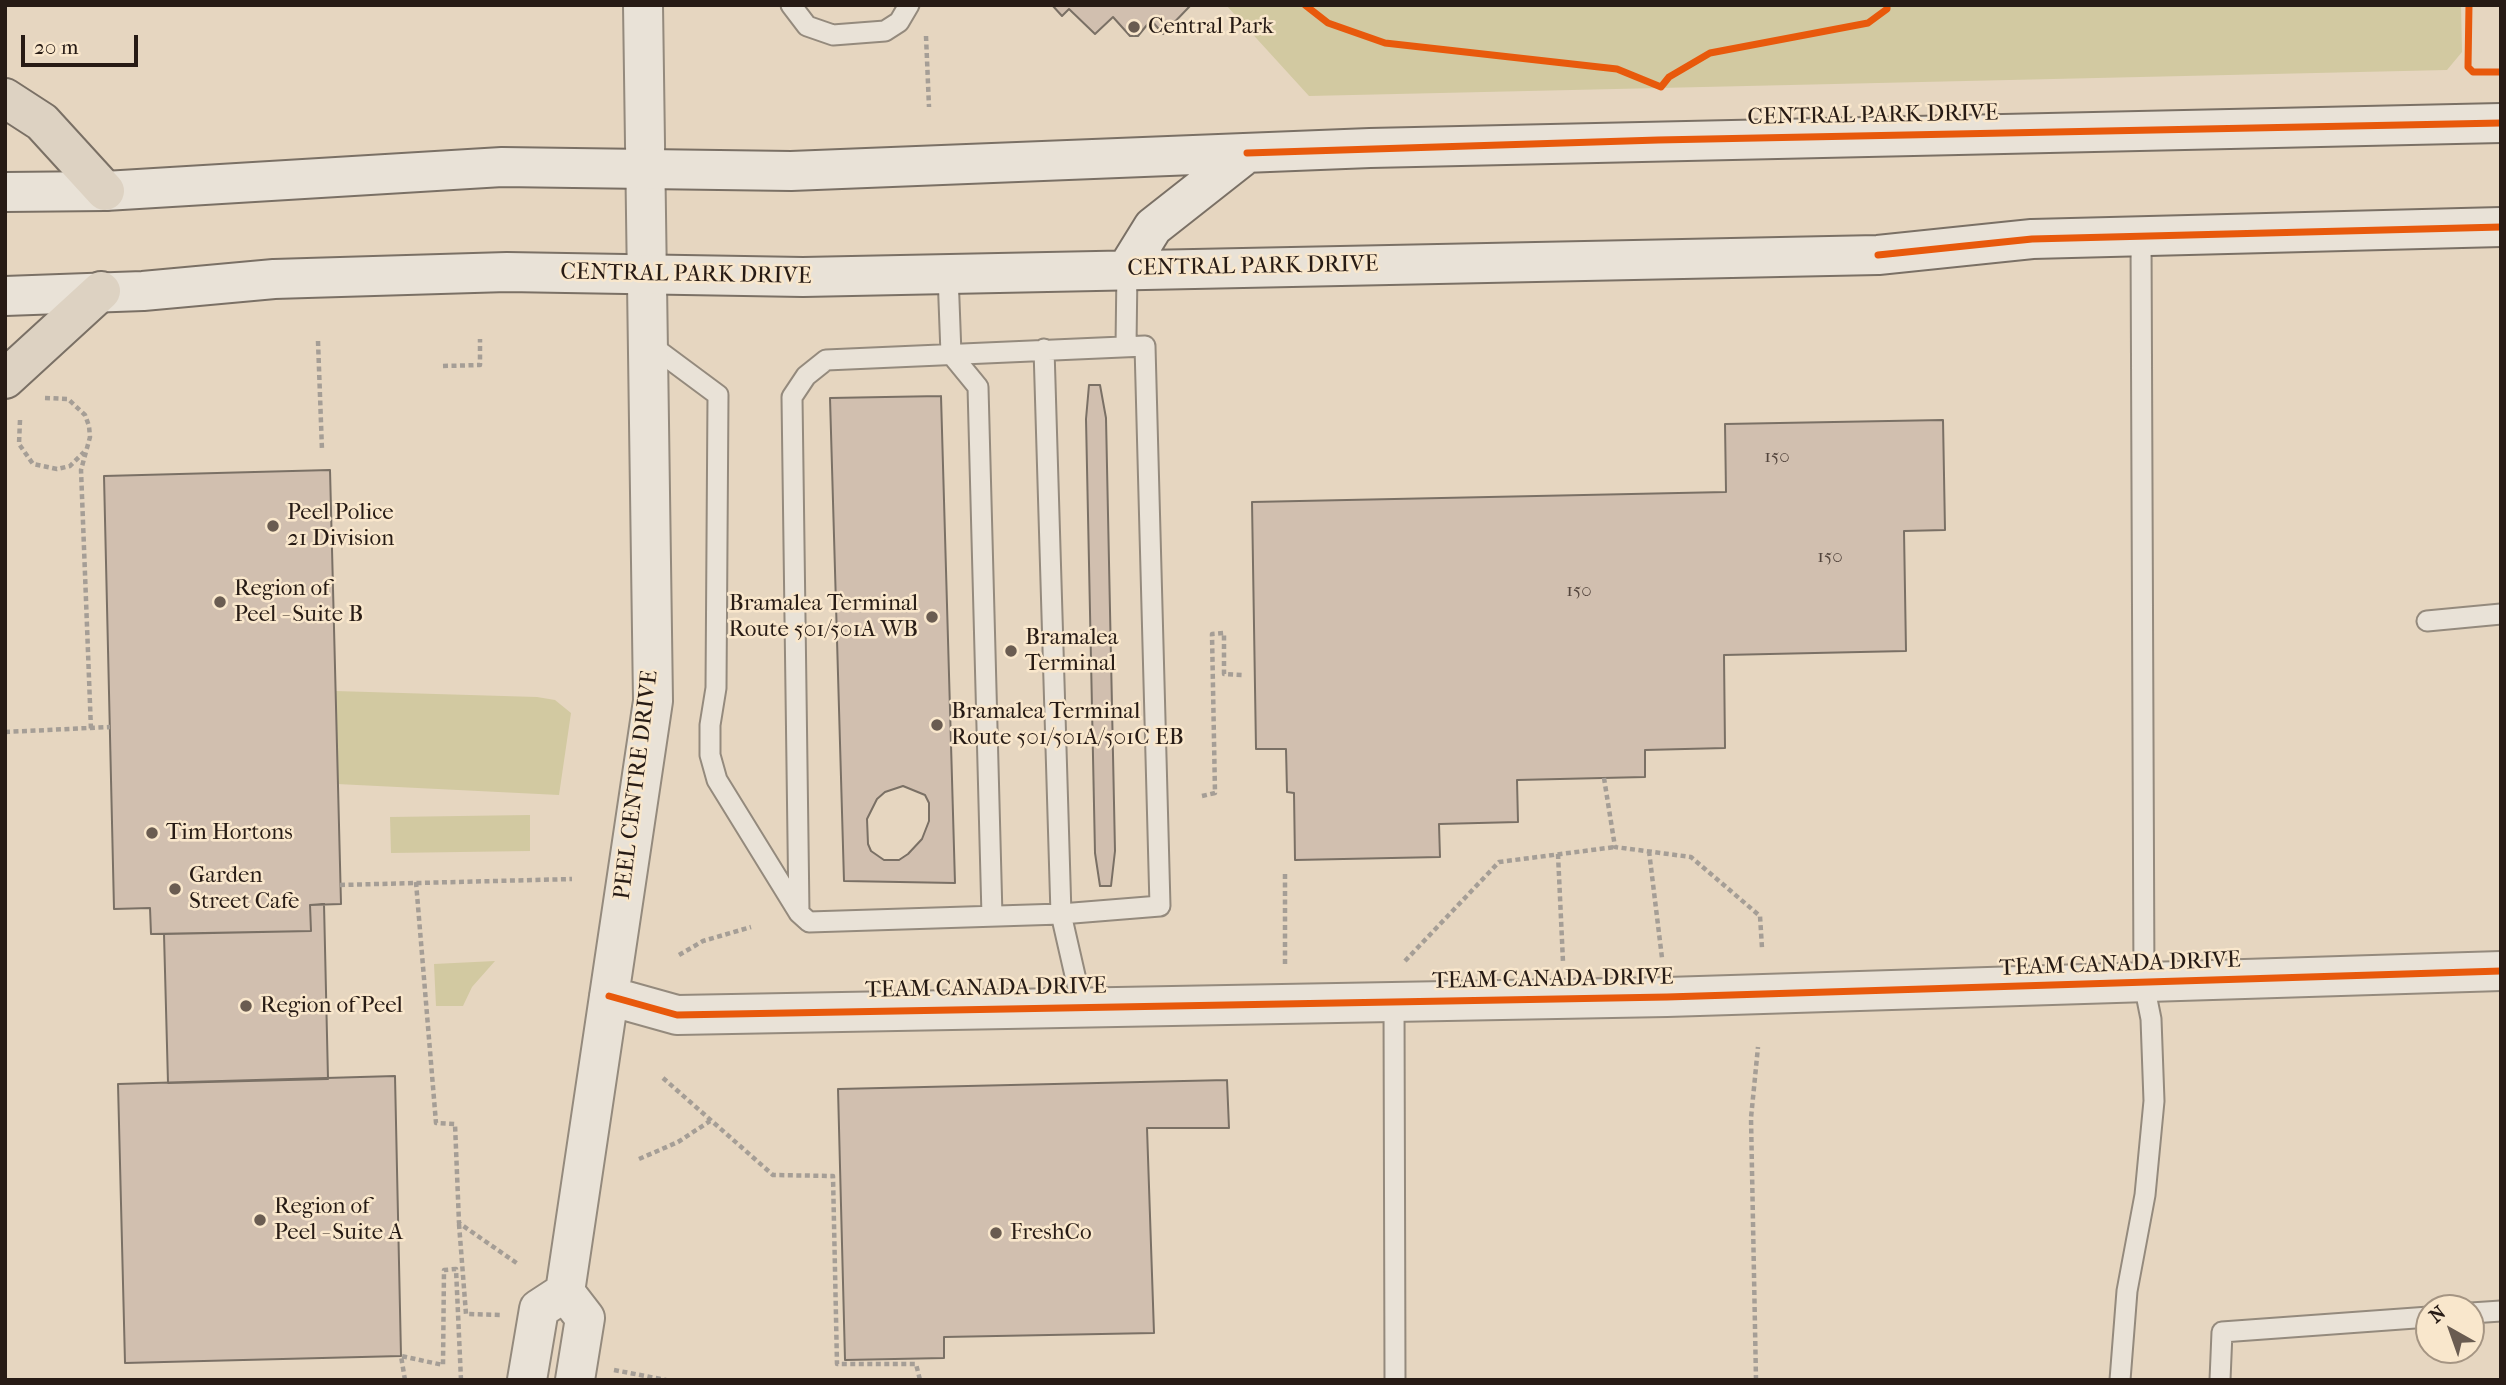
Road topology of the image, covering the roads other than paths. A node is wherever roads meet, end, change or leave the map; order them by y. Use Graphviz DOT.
graph roads {
  1 [pos="643,5"];
  2 [pos="791,5"];
  3 [pos="909,5"];
  4 [pos="5,98"];
  5 [pos="2501,122"];
  6 [pos="1247,153"];
  7 [pos="646,169"];
  8 [pos="105,191"];
  9 [pos="5,192"];
  10 [pos="2501,227"];
  11 [pos="2141,236"];
  12 [pos="1127,269"];
  13 [pos="647,274"];
  14 [pos="948,274"];
  15 [pos="101,291"];
  16 [pos="5,296"];
  17 [pos="648,343"];
  18 [pos="1126,346"];
  19 [pos="1044,348"];
  20 [pos="951,354"];
  21 [pos="5,379"];
  22 [pos="2501,614"];
  23 [pos="2427,621"];
  24 [pos="799,913"];
  25 [pos="1061,914"];
  26 [pos="992,916"];
  27 [pos="2501,971"];
  28 [pos="2144,984"];
  29 [pos="609,996"];
  30 [pos="1380,1002"];
  31 [pos="1082,1006"];
  32 [pos="565,1292"];
  33 [pos="2415,1318"];
  34 [pos="589,1374"];
  35 [pos="527,1380"];
  36 [pos="1395,1380"];
  37 [pos="2120,1380"];
  38 [pos="2220,1380"];
  1 -- 7 [label="street, PEEL CENTRE DRIVE"];
  2 -- 3 [label="lane"];
  4 -- 8 [label="main road"];
  5 -- 6 [label="street, CENTRAL PARK DRIVE"];
  6 -- 7 [label="street, CENTRAL PARK DRIVE"];
  6 -- 12 [label="street"];
  7 -- 8 [label="street, CENTRAL PARK DRIVE"];
  7 -- 13 [label="street, PEEL CENTRE DRIVE"];
  8 -- 9 [label="street, CENTRAL PARK DRIVE"];
  10 -- 11 [label="street, CENTRAL PARK DRIVE"];
  11 -- 12 [label="street, CENTRAL PARK DRIVE"];
  11 -- 28 [label="lane"];
  12 -- 14 [label="street, CENTRAL PARK DRIVE"];
  12 -- 18 [label="lane"];
  13 -- 14 [label="street, CENTRAL PARK DRIVE"];
  13 -- 15 [label="street, CENTRAL PARK DRIVE"];
  13 -- 17 [label="street, PEEL CENTRE DRIVE"];
  14 -- 20 [label="lane"];
  15 -- 16 [label="street, CENTRAL PARK DRIVE"];
  15 -- 21 [label="main road"];
  17 -- 24 [label="lane"];
  17 -- 29 [label="street, PEEL CENTRE DRIVE"];
  18 -- 19 [label="lane"];
  18 -- 25 [label="lane"];
  19 -- 20 [label="lane"];
  19 -- 25 [label="lane"];
  20 -- 24 [label="lane"];
  20 -- 26 [label="lane"];
  22 -- 23 [label="lane"];
  24 -- 26 [label="lane"];
  25 -- 26 [label="lane"];
  25 -- 31 [label="lane"];
  27 -- 28 [label="street, TEAM CANADA DRIVE"];
  28 -- 30 [label="street, TEAM CANADA DRIVE"];
  28 -- 37 [label="lane"];
  29 -- 31 [label="street, TEAM CANADA DRIVE"];
  29 -- 32 [label="street, PEEL CENTRE DRIVE"];
  30 -- 31 [label="street, TEAM CANADA DRIVE"];
  30 -- 36 [label="lane"];
  32 -- 34 [label="street"];
  32 -- 35 [label="street"];
  33 -- 38 [label="lane"];
}
